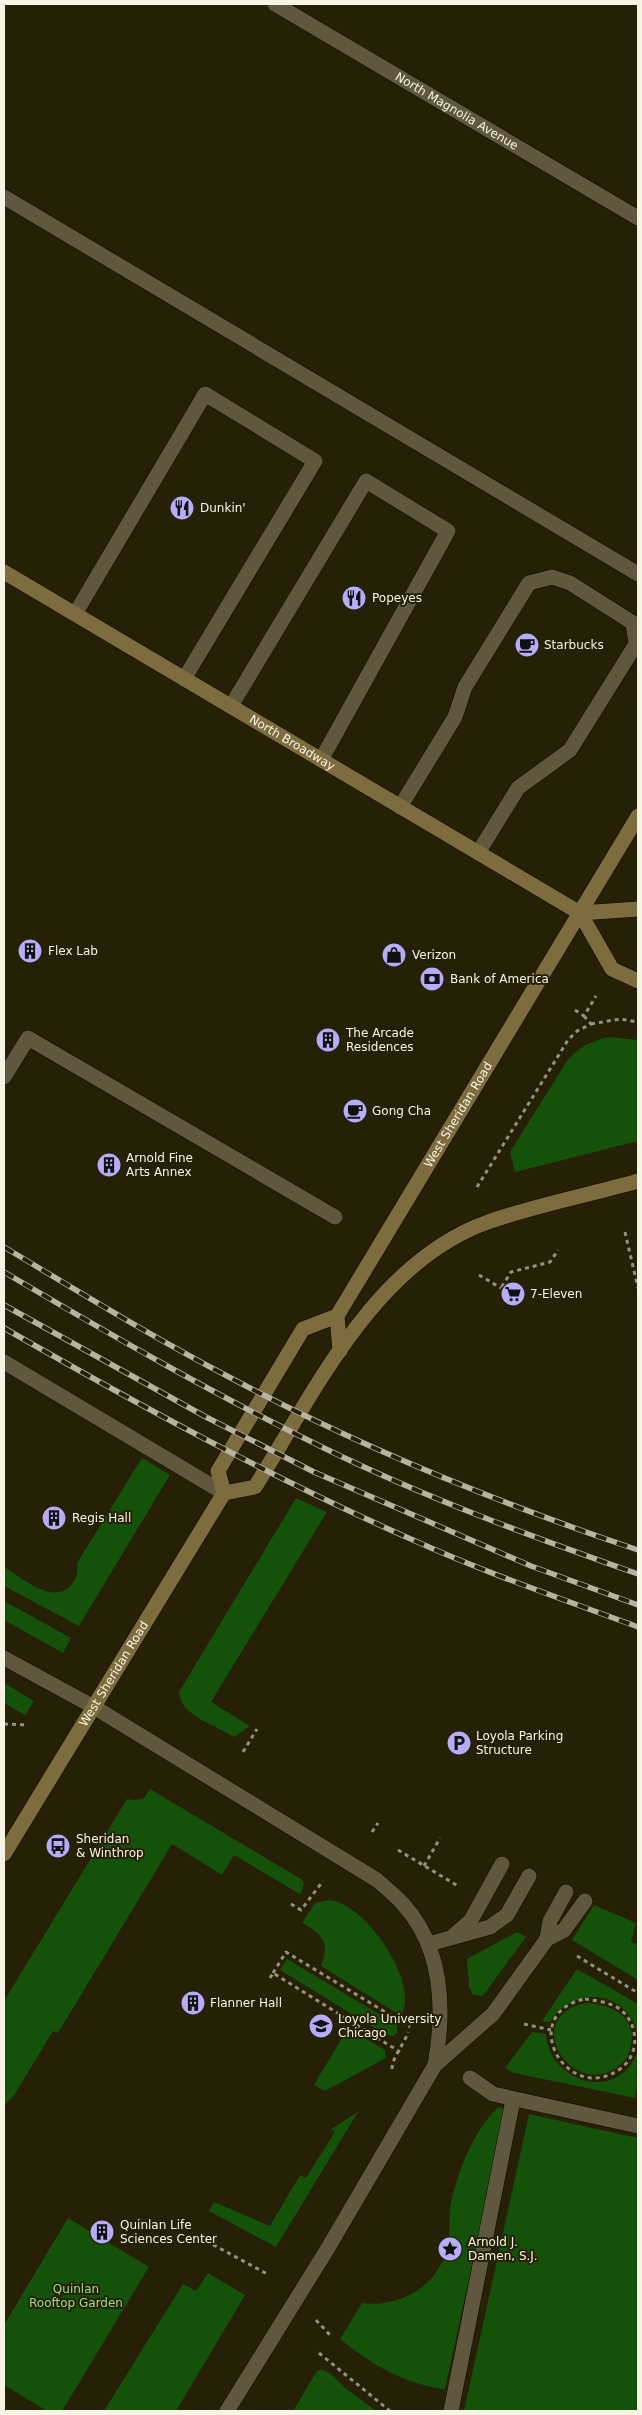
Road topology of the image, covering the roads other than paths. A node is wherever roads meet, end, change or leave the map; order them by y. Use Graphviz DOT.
graph roads {
  1 [pos="275,4"];
  2 [pos="4,197"];
  3 [pos="638,218"];
  4 [pos="4,572"];
  5 [pos="638,574"];
  6 [pos="75,614"];
  7 [pos="184,679"];
  8 [pos="231,706"];
  9 [pos="321,760"];
  10 [pos="400,807"];
  11 [pos="638,816"];
  12 [pos="478,853"];
  13 [pos="638,909"];
  14 [pos="580,914"];
  15 [pos="638,981"];
  16 [pos="4,1077"];
  17 [pos="638,1181"];
  18 [pos="335,1217"];
  19 [pos="337,1316"];
  20 [pos="340,1351"];
  21 [pos="4,1362"];
  22 [pos="224,1493"];
  23 [pos="4,1658"];
  24 [pos="94,1707"];
  25 [pos="4,1854"];
  26 [pos="502,1864"];
  27 [pos="529,1876"];
  28 [pos="566,1892"];
  29 [pos="585,1901"];
  30 [pos="449,1939"];
  31 [pos="548,1939"];
  32 [pos="429,1944"];
  33 [pos="435,2065"];
  34 [pos="470,2078"];
  35 [pos="513,2100"];
  36 [pos="638,2126"];
  37 [pos="227,2411"];
  38 [pos="451,2411"];
  1 -- 3 [label="street, North Magnolia Avenue"];
  2 -- 5 [label="street"];
  4 -- 6 [label="main road, North Broadway"];
  6 -- 7 [label="main road, North Broadway"];
  6 -- 7 [label="street"];
  7 -- 8 [label="main road, North Broadway"];
  8 -- 9 [label="main road, North Broadway"];
  8 -- 9 [label="street"];
  9 -- 10 [label="main road, North Broadway"];
  10 -- 12 [label="main road, North Broadway"];
  10 -- 12 [label="street"];
  11 -- 14 [label="main road, West Sheridan Road"];
  12 -- 14 [label="main road, North Broadway"];
  13 -- 14 [label="main road"];
  14 -- 15 [label="main road"];
  14 -- 19 [label="main road, West Sheridan Road"];
  16 -- 18 [label="street"];
  17 -- 20 [label="main road"];
  19 -- 20 [label="main road"];
  19 -- 22 [label="main road"];
  20 -- 22 [label="main road"];
  21 -- 22 [label="street"];
  22 -- 24 [label="main road, West Sheridan Road"];
  23 -- 24 [label="street"];
  24 -- 25 [label="main road, West Sheridan Road"];
  24 -- 32 [label="street"];
  26 -- 30 [label="street"];
  27 -- 30 [label="street"];
  28 -- 31 [label="street"];
  29 -- 31 [label="street"];
  30 -- 32 [label="street"];
  31 -- 33 [label="street"];
  32 -- 33 [label="street"];
  33 -- 37 [label="street"];
  34 -- 35 [label="street"];
  35 -- 36 [label="street"];
  35 -- 38 [label="street"];
}
